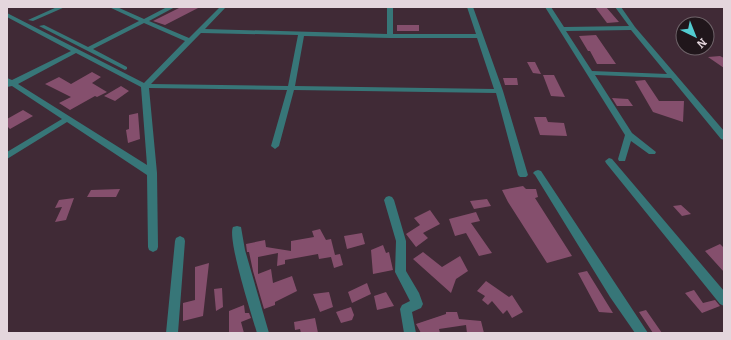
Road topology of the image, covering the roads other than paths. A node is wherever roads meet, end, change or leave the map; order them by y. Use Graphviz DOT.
graph roads {
  1 [pos="62,7"];
  2 [pos="112,7"];
  3 [pos="172,7"];
  4 [pos="223,7"];
  5 [pos="390,7"];
  6 [pos="470,7"];
  7 [pos="548,7"];
  8 [pos="618,7"];
  9 [pos="7,8"];
  10 [pos="7,15"];
  11 [pos="31,20"];
  12 [pos="144,21"];
  13 [pos="632,28"];
  14 [pos="562,29"];
  15 [pos="199,31"];
  16 [pos="301,34"];
  17 [pos="390,36"];
  18 [pos="479,36"];
  19 [pos="190,41"];
  20 [pos="89,49"];
  21 [pos="77,50"];
  22 [pos="125,68"];
  23 [pos="590,73"];
  24 [pos="674,76"];
  25 [pos="9,83"];
  26 [pos="145,86"];
  27 [pos="291,88"];
  28 [pos="499,91"];
  29 [pos="67,119"];
  30 [pos="629,135"];
  31 [pos="724,137"];
  32 [pos="275,146"];
  33 [pos="652,152"];
  34 [pos="7,156"];
  35 [pos="622,159"];
  36 [pos="609,161"];
  37 [pos="152,173"];
  38 [pos="538,173"];
  39 [pos="523,175"];
  40 [pos="389,200"];
  41 [pos="237,230"];
  42 [pos="180,241"];
  43 [pos="153,247"];
  44 [pos="724,300"];
  45 [pos="172,333"];
  46 [pos="263,333"];
  47 [pos="410,333"];
  48 [pos="642,333"];
  1 -- 11 [label="street"];
  2 -- 12 [label="street"];
  3 -- 12 [label="street"];
  4 -- 15 [label="street"];
  5 -- 17 [label="street"];
  6 -- 18 [label="street"];
  7 -- 14 [label="street"];
  8 -- 13 [label="street"];
  9 -- 11 [label="street"];
  10 -- 21 [label="street"];
  11 -- 20 [label="street"];
  12 -- 19 [label="street"];
  12 -- 20 [label="street"];
  13 -- 14 [label="street"];
  13 -- 24 [label="street"];
  14 -- 23 [label="street"];
  15 -- 16 [label="street"];
  15 -- 19 [label="street"];
  16 -- 17 [label="street"];
  16 -- 27 [label="street"];
  17 -- 18 [label="street"];
  18 -- 28 [label="street"];
  19 -- 26 [label="street"];
  20 -- 22 [label="street"];
  21 -- 25 [label="street"];
  21 -- 26 [label="street"];
  23 -- 24 [label="street"];
  23 -- 30 [label="street"];
  24 -- 31 [label="street"];
  25 -- 29 [label="street"];
  26 -- 27 [label="street"];
  26 -- 37 [label="street"];
  27 -- 28 [label="street"];
  27 -- 32 [label="street"];
  28 -- 39 [label="street"];
  29 -- 34 [label="street"];
  29 -- 37 [label="street"];
  30 -- 33 [label="street"];
  30 -- 35 [label="street"];
  36 -- 44 [label="street"];
  37 -- 43 [label="street"];
  38 -- 48 [label="street"];
  40 -- 47 [label="street"];
  41 -- 46 [label="street"];
  42 -- 45 [label="street"];
}
